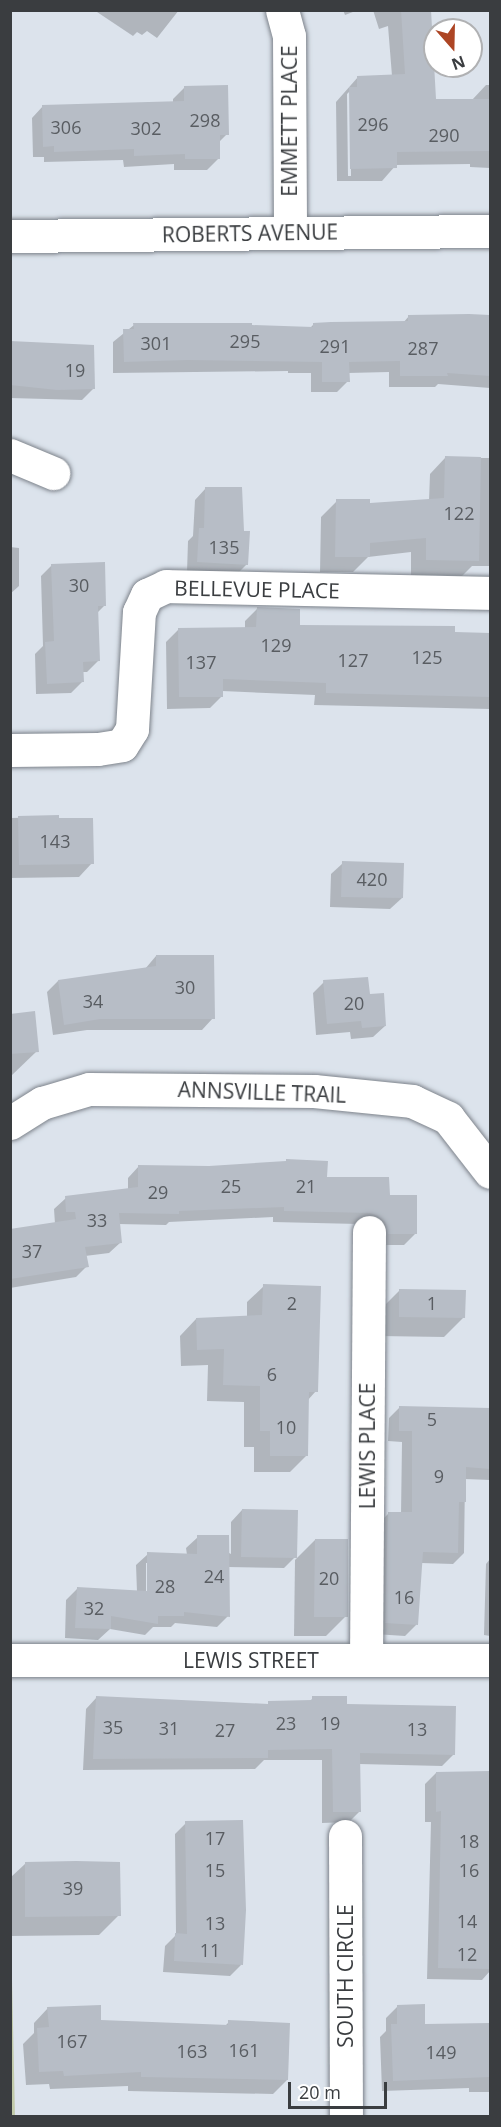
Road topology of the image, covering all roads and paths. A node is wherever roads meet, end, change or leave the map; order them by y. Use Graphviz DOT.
graph roads {
  1 [pos="282,10"];
  2 [pos="490,231"];
  3 [pos="290,233"];
  4 [pos="10,236"];
  5 [pos="10,455"];
  6 [pos="53,473"];
  7 [pos="490,594"];
  8 [pos="10,750"];
  9 [pos="10,1123"];
  10 [pos="490,1172"];
  11 [pos="369,1232"];
  12 [pos="10,1660"];
  13 [pos="366,1660"];
  14 [pos="490,1660"];
  15 [pos="345,1836"];
  16 [pos="346,2116"];
  1 -- 3 [label="street, EMMETT PLACE"];
  2 -- 3 [label="street, ROBERTS AVENUE"];
  3 -- 4 [label="street, ROBERTS AVENUE"];
  5 -- 6 [label="street"];
  7 -- 8 [label="street, BELLEVUE PLACE"];
  9 -- 10 [label="street, ANNSVILLE TRAIL"];
  11 -- 13 [label="street, LEWIS PLACE"];
  12 -- 13 [label="street, LEWIS STREET"];
  13 -- 14 [label="street, LEWIS STREET"];
  15 -- 16 [label="street, SOUTH CIRCLE"];
}
